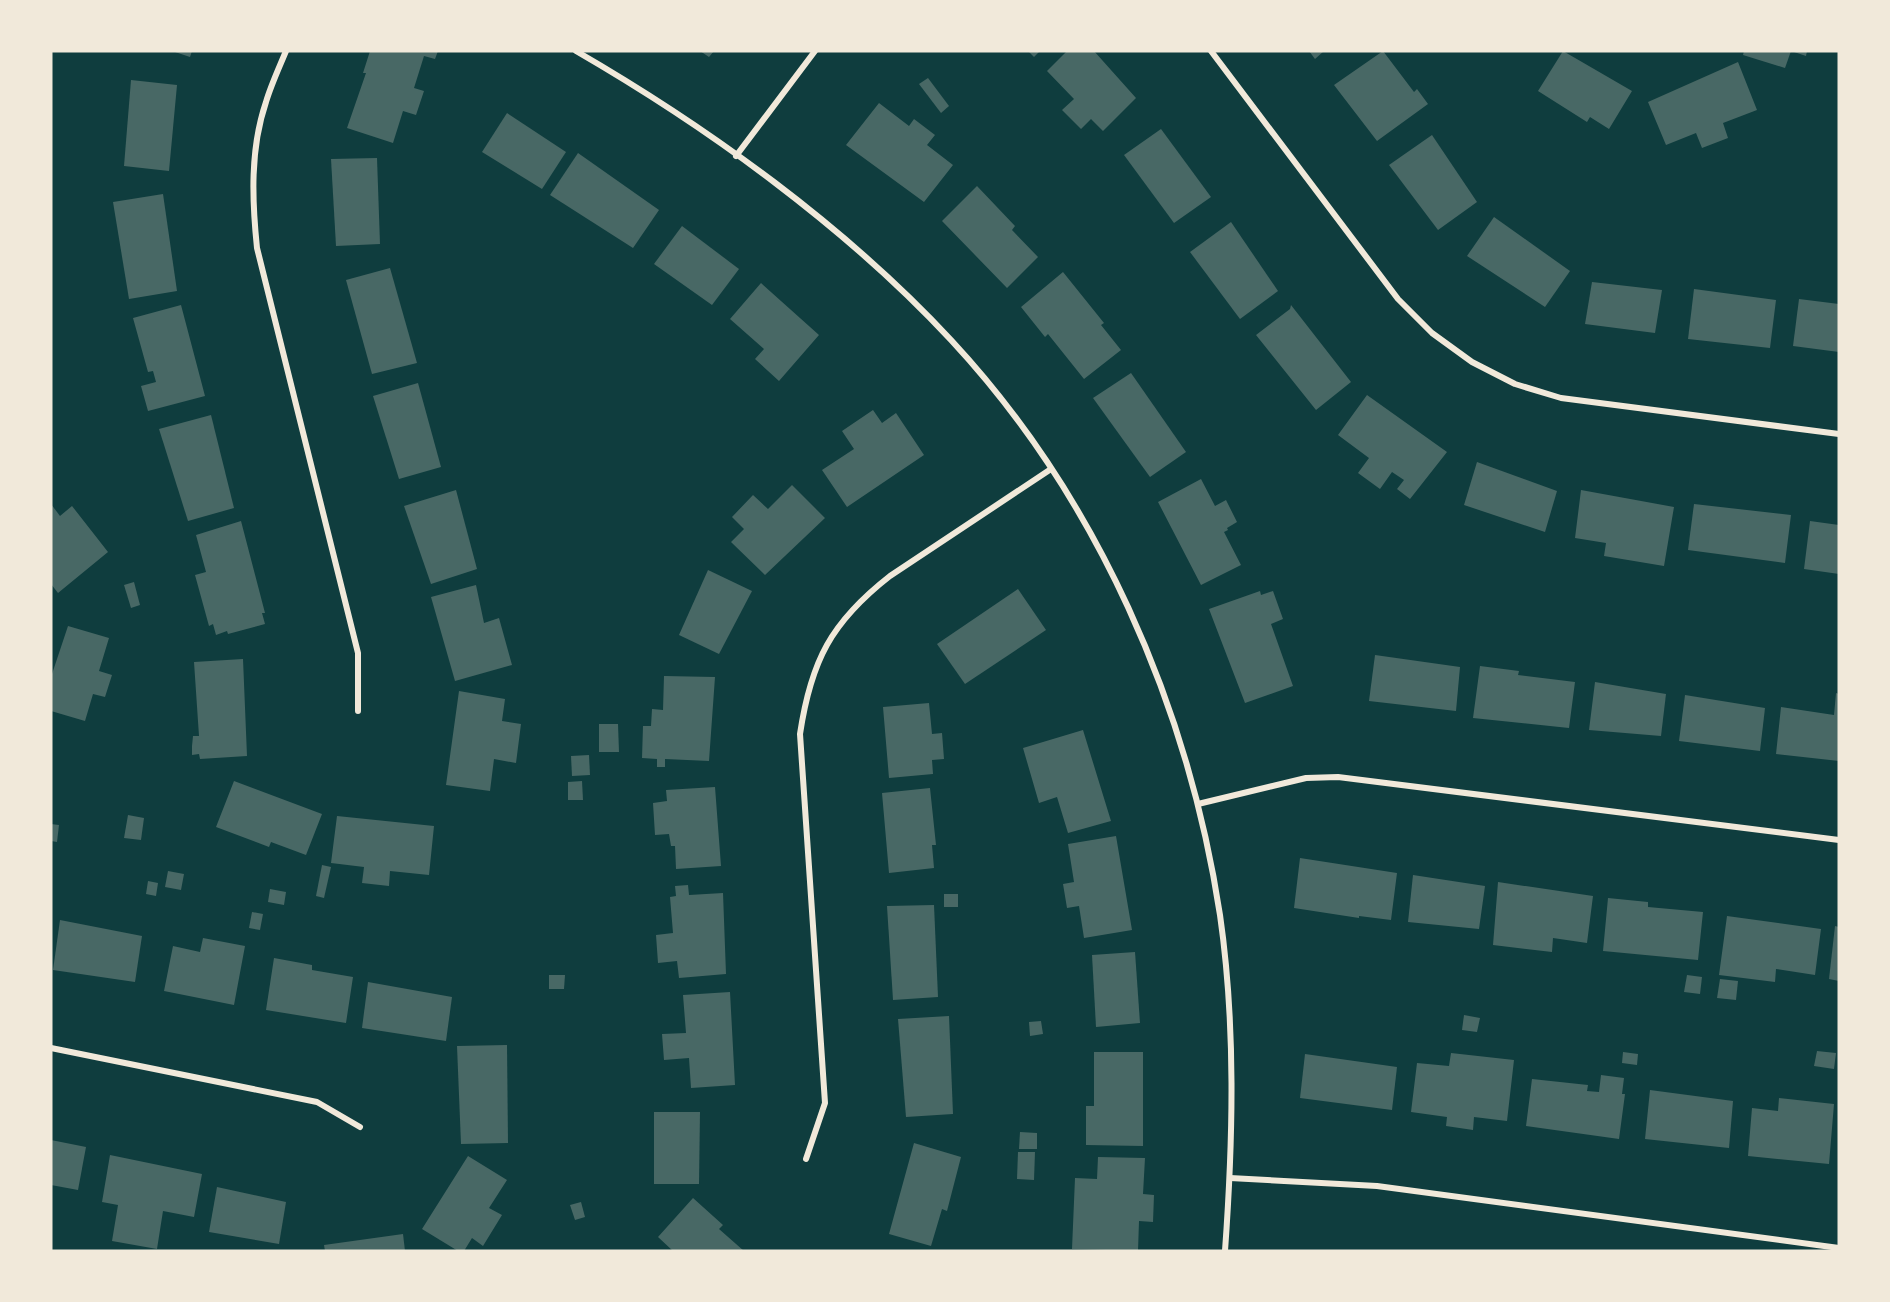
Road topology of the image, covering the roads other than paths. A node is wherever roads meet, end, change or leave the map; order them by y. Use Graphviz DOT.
graph roads {
  1 [pos="286,51"];
  2 [pos="576,51"];
  3 [pos="815,51"];
  4 [pos="1211,51"];
  5 [pos="736,156"];
  6 [pos="1839,434"];
  7 [pos="1051,469"];
  8 [pos="358,711"];
  9 [pos="1198,804"];
  10 [pos="1839,840"];
  11 [pos="51,1048"];
  12 [pos="360,1127"];
  13 [pos="806,1159"];
  14 [pos="1230,1178"];
  15 [pos="1839,1248"];
  16 [pos="1226,1251"];
  1 -- 8 [label="street"];
  2 -- 5 [label="street"];
  3 -- 5 [label="street"];
  4 -- 6 [label="street"];
  5 -- 7 [label="street"];
  7 -- 9 [label="street"];
  7 -- 13 [label="street"];
  9 -- 10 [label="street"];
  9 -- 14 [label="street"];
  11 -- 12 [label="street"];
  14 -- 15 [label="street"];
  14 -- 16 [label="street"];
}
